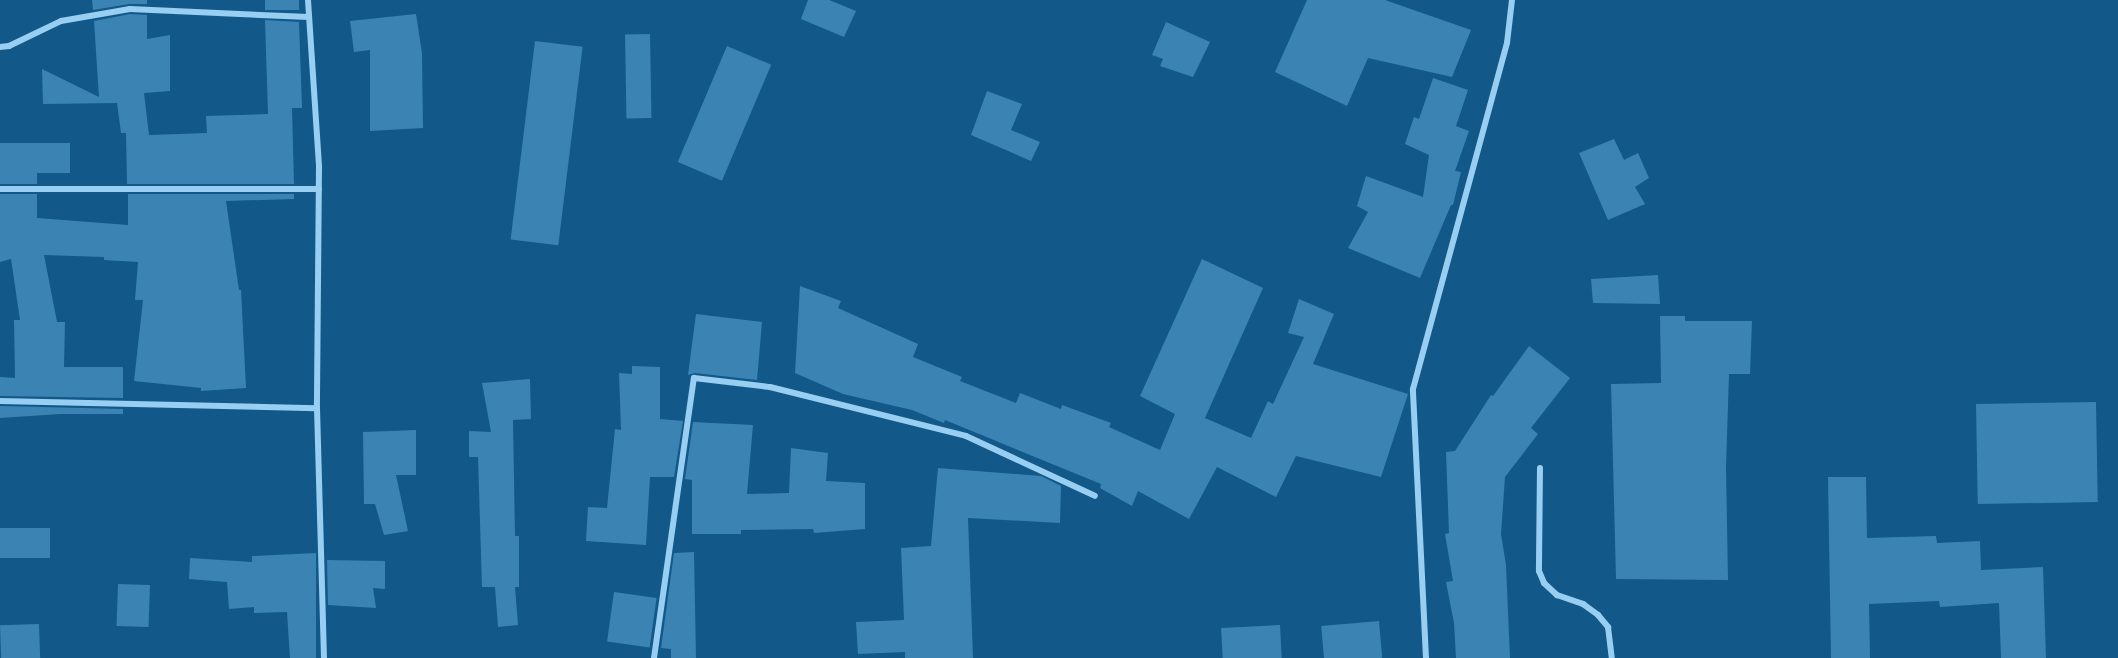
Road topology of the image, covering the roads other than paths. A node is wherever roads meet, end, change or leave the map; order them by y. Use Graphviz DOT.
graph roads {
  1 [pos="308,0"];
  2 [pos="1512,0"];
  3 [pos="309,17"];
  4 [pos="0,47"];
  5 [pos="0,189"];
  6 [pos="319,189"];
  7 [pos="0,401"];
  8 [pos="317,408"];
  9 [pos="1540,468"];
  10 [pos="1095,496"];
  11 [pos="324,658"];
  12 [pos="654,658"];
  13 [pos="1426,658"];
  14 [pos="1612,658"];
  1 -- 3 [label="street"];
  2 -- 13 [label="street"];
  3 -- 4 [label="street"];
  3 -- 6 [label="street"];
  5 -- 6 [label="street"];
  6 -- 8 [label="street"];
  7 -- 8 [label="street"];
  8 -- 11 [label="street"];
  9 -- 14 [label="street"];
  10 -- 12 [label="street"];
}
